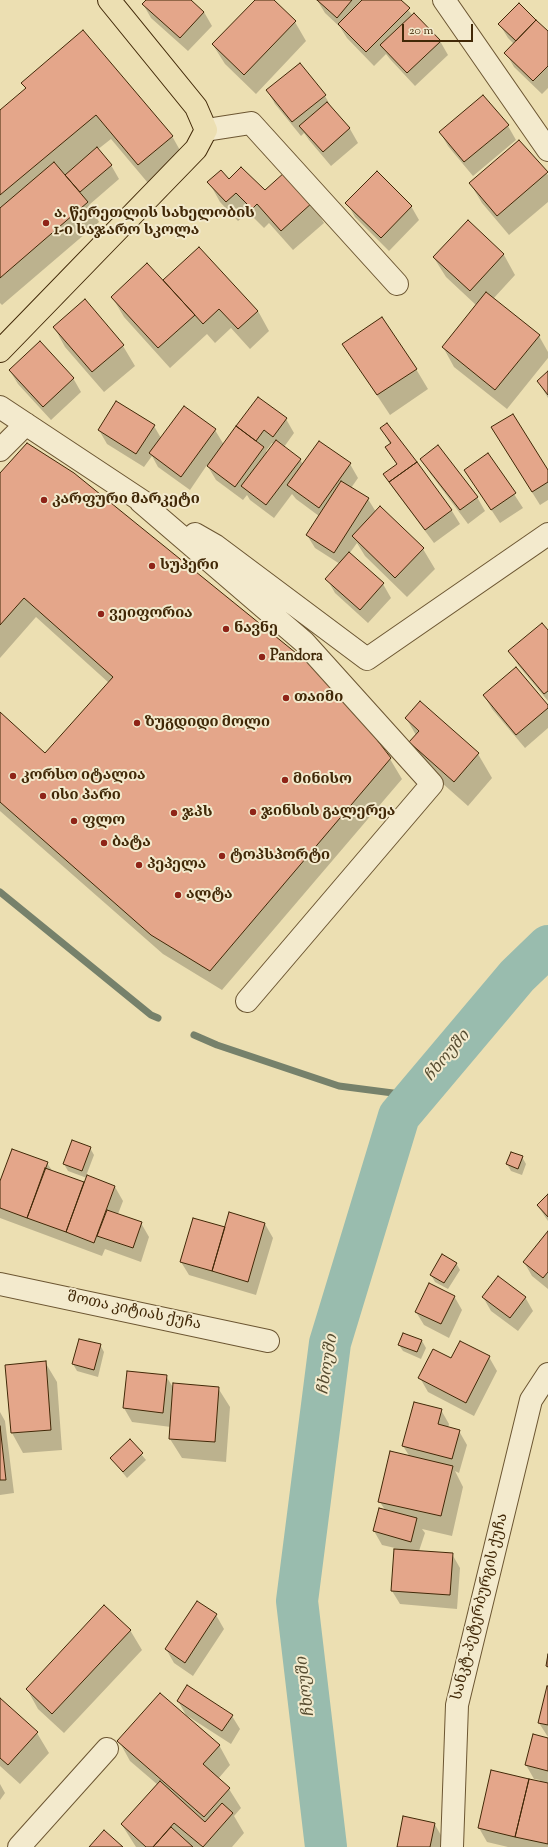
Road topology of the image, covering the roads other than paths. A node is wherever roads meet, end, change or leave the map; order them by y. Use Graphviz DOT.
graph roads {
  1 [pos="109,0"];
  2 [pos="444,0"];
  3 [pos="206,130"];
  4 [pos="548,150"];
  5 [pos="397,284"];
  6 [pos="0,351"];
  7 [pos="0,407"];
  8 [pos="26,424"];
  9 [pos="0,450"];
  10 [pos="142,502"];
  11 [pos="548,534"];
  12 [pos="247,1001"];
  13 [pos="0,1284"];
  14 [pos="268,1341"];
  15 [pos="548,1374"];
  16 [pos="107,1750"];
  17 [pos="19,1847"];
  18 [pos="452,1847"];
  1 -- 3 [label="main road"];
  2 -- 4 [label="street"];
  3 -- 5 [label="street"];
  3 -- 6 [label="main road"];
  7 -- 8 [label="street"];
  8 -- 9 [label="street"];
  8 -- 10 [label="street"];
  10 -- 11 [label="street"];
  10 -- 12 [label="street"];
  13 -- 14 [label="street, შოთა კიტიას ქუჩა"];
  15 -- 18 [label="street, სანკტ-პეტერბურგის ქუჩა"];
  16 -- 17 [label="street"];
}
